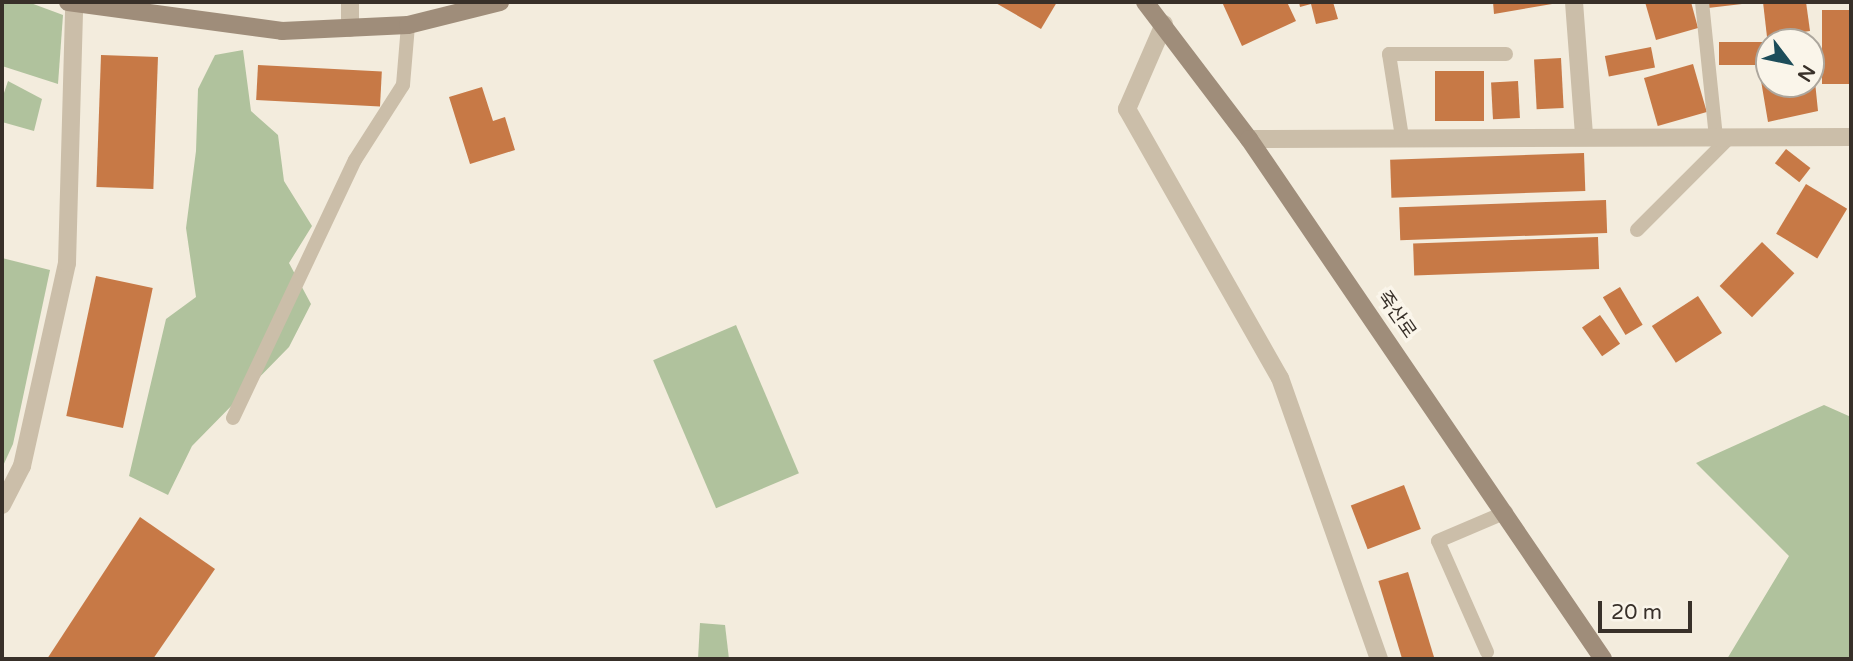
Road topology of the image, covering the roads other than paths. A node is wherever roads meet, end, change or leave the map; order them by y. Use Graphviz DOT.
graph roads {
  1 [pos="350,2"];
  2 [pos="500,2"];
  3 [pos="1144,2"];
  4 [pos="1574,2"];
  5 [pos="1702,2"];
  6 [pos="71,3"];
  7 [pos="1164,24"];
  8 [pos="408,25"];
  9 [pos="350,28"];
  10 [pos="1506,54"];
  11 [pos="1584,136"];
  12 [pos="1402,137"];
  13 [pos="1723,137"];
  14 [pos="1851,137"];
  15 [pos="1249,139"];
  16 [pos="1637,230"];
  17 [pos="233,418"];
  18 [pos="2,505"];
  19 [pos="1506,512"];
  20 [pos="1487,652"];
  21 [pos="1379,659"];
  22 [pos="1603,659"];
  1 -- 9 [label="street"];
  2 -- 8 [label="street"];
  3 -- 7 [label="street, 죽산로"];
  4 -- 11 [label="street"];
  5 -- 13 [label="lane"];
  6 -- 9 [label="street"];
  6 -- 18 [label="street"];
  7 -- 15 [label="street, 죽산로"];
  7 -- 21 [label="street"];
  8 -- 9 [label="street"];
  8 -- 17 [label="lane"];
  10 -- 12 [label="lane"];
  11 -- 12 [label="street"];
  11 -- 13 [label="street"];
  12 -- 15 [label="street"];
  13 -- 14 [label="street"];
  13 -- 16 [label="lane"];
  15 -- 19 [label="street, 죽산로"];
  19 -- 20 [label="lane"];
  19 -- 22 [label="street, 죽산로"];
}
